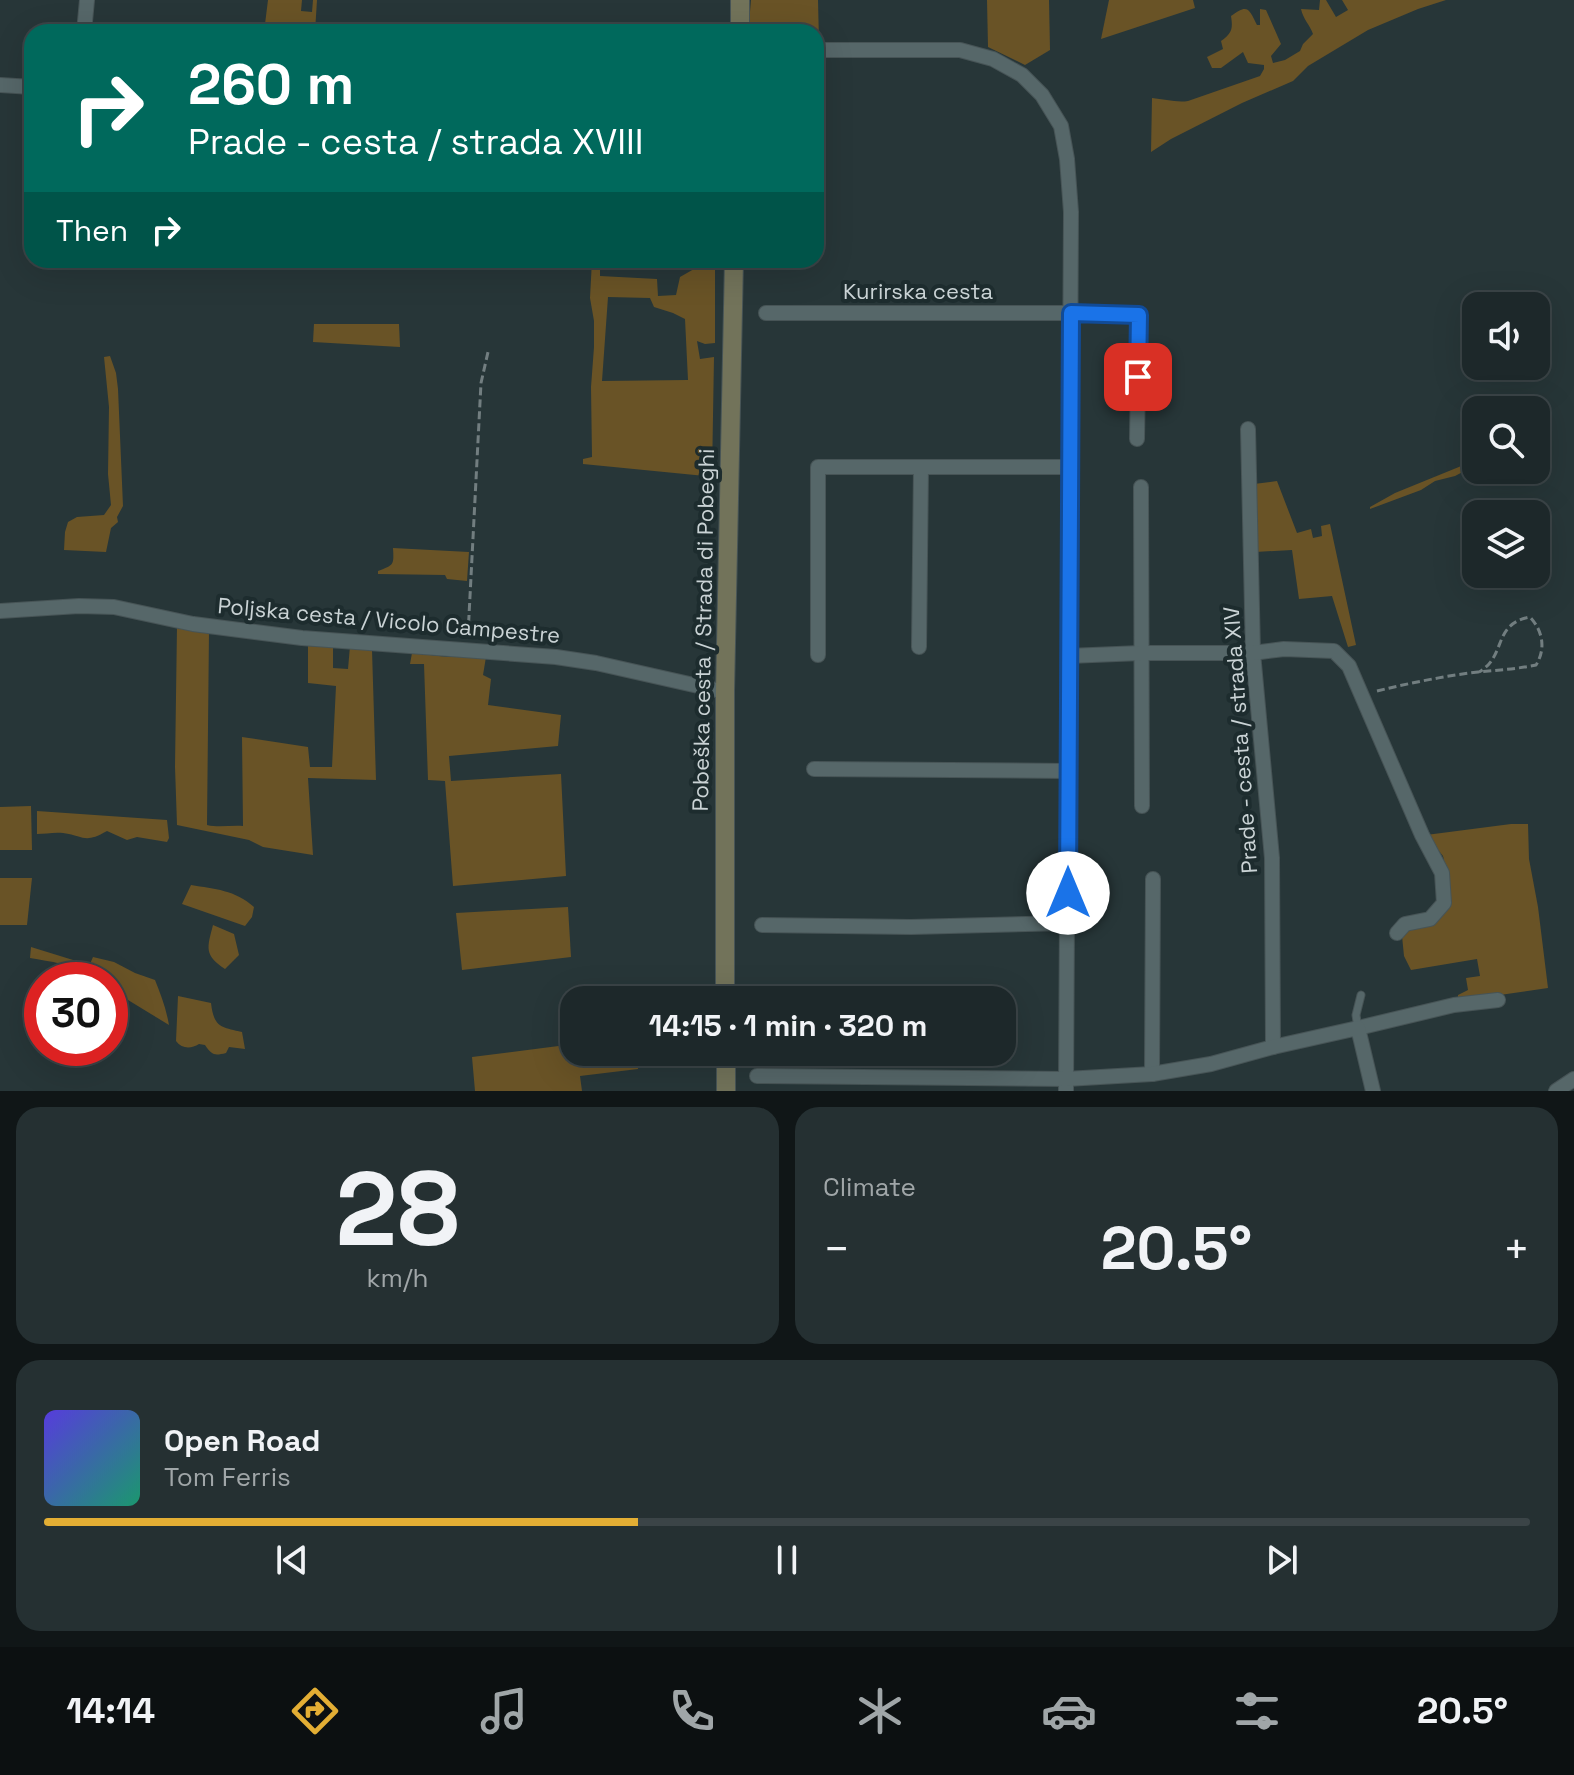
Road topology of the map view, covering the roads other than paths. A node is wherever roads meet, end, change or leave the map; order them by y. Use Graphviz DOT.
graph roads {
  1 [pos="87,0"];
  2 [pos="740,0"];
  3 [pos="85,24"];
  4 [pos="740,24"];
  5 [pos="824,50"];
  6 [pos="0,85"];
  7 [pos="24,86"];
  8 [pos="734,268"];
  9 [pos="766,313"];
  10 [pos="1071,313"];
  11 [pos="1248,429"];
  12 [pos="1137,439"];
  13 [pos="921,467"];
  14 [pos="1069,467"];
  15 [pos="1141,487"];
  16 [pos="0,611"];
  17 [pos="919,647"];
  18 [pos="1141,653"];
  19 [pos="1253,653"];
  20 [pos="818,655"];
  21 [pos="1068,656"];
  22 [pos="725,692"];
  23 [pos="814,769"];
  24 [pos="1068,771"];
  25 [pos="1142,806"];
  26 [pos="1153,879"];
  27 [pos="1067,923"];
  28 [pos="762,925"];
  29 [pos="1397,933"];
  30 [pos="725,986"];
  31 [pos="1361,995"];
  32 [pos="1498,1000"];
  33 [pos="1358,1028"];
  34 [pos="1273,1047"];
  35 [pos="726,1066"];
  36 [pos="1152,1074"];
  37 [pos="757,1076"];
  38 [pos="1574,1079"];
  39 [pos="1066,1085"];
  40 [pos="726,1091"];
  41 [pos="1373,1091"];
  42 [pos="1556,1091"];
  1 -- 3 [label="street"];
  2 -- 4 [label="street"];
  5 -- 10 [label="street"];
  6 -- 7 [label="street"];
  8 -- 22 [label="street, Pobeška cesta / Strada di Pobeghi"];
  9 -- 10 [label="street, Kurirska cesta"];
  10 -- 12 [label="street, Kurirska cesta"];
  10 -- 14 [label="street"];
  11 -- 19 [label="street, Prade - cesta / strada XIV"];
  13 -- 14 [label="street"];
  13 -- 17 [label="street"];
  13 -- 20 [label="street"];
  14 -- 21 [label="street"];
  15 -- 18 [label="street"];
  16 -- 22 [label="street, Poljska cesta / Vicolo Campestre"];
  18 -- 19 [label="street"];
  18 -- 21 [label="street"];
  18 -- 25 [label="street"];
  19 -- 29 [label="street"];
  19 -- 34 [label="street, Prade - cesta / strada XIV"];
  21 -- 24 [label="street"];
  22 -- 30 [label="street, Pobeška cesta / Strada di Pobeghi"];
  23 -- 24 [label="street"];
  24 -- 27 [label="street"];
  26 -- 36 [label="street"];
  27 -- 28 [label="street"];
  27 -- 39 [label="street"];
  31 -- 33 [label="lane"];
  32 -- 33 [label="street"];
  33 -- 34 [label="street"];
  33 -- 41 [label="street"];
  34 -- 36 [label="street"];
  35 -- 40 [label="street"];
  36 -- 39 [label="street"];
  37 -- 39 [label="street"];
  38 -- 42 [label="street"];
}
